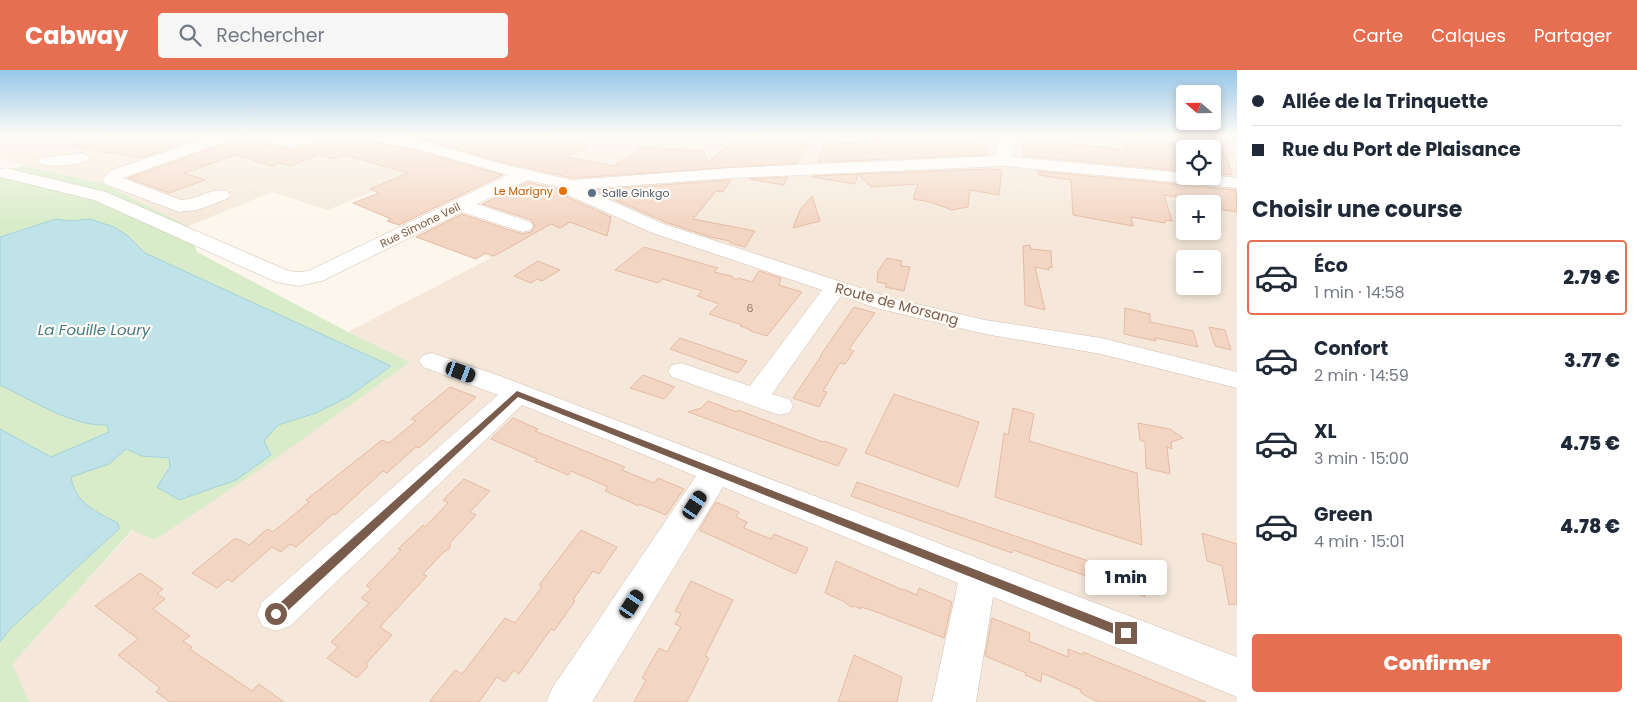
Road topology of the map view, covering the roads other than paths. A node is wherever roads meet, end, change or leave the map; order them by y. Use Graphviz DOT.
graph roads {
  1 [pos="146,163"];
  2 [pos="480,163"];
  3 [pos="945,163"];
  4 [pos="1023,163"];
  5 [pos="1099,163"];
  6 [pos="1176,171"];
  7 [pos="10,172"];
  8 [pos="525,174"];
  9 [pos="1221,176"];
  10 [pos="1237,178"];
  11 [pos="1237,183"];
  12 [pos="572,185"];
  13 [pos="221,195"];
  14 [pos="461,205"];
  15 [pos="523,226"];
  16 [pos="835,288"];
  17 [pos="432,361"];
  18 [pos="681,371"];
  19 [pos="1237,380"];
  20 [pos="517,394"];
  21 [pos="716,472"];
  22 [pos="978,576"];
  23 [pos="276,614"];
  24 [pos="1237,677"];
  25 [pos="568,702"];
  26 [pos="954,702"];
  1 -- 13 [label="street"];
  2 -- 8 [label="street"];
  3 -- 12 [label="street"];
  4 -- 11 [label="street"];
  5 -- 6 [label="street"];
  7 -- 14 [label="street, Rue Simone Veil"];
  8 -- 12 [label="street"];
  8 -- 14 [label="street, Rue Simone Veil"];
  9 -- 10 [label="street"];
  12 -- 16 [label="street, Route de Morsang"];
  14 -- 15 [label="street"];
  16 -- 18 [label="street"];
  16 -- 19 [label="street, Route de Morsang"];
  17 -- 20 [label="street"];
  20 -- 21 [label="street"];
  20 -- 23 [label="street"];
  21 -- 22 [label="street"];
  21 -- 25 [label="street"];
  22 -- 24 [label="street"];
  22 -- 26 [label="street"];
}
